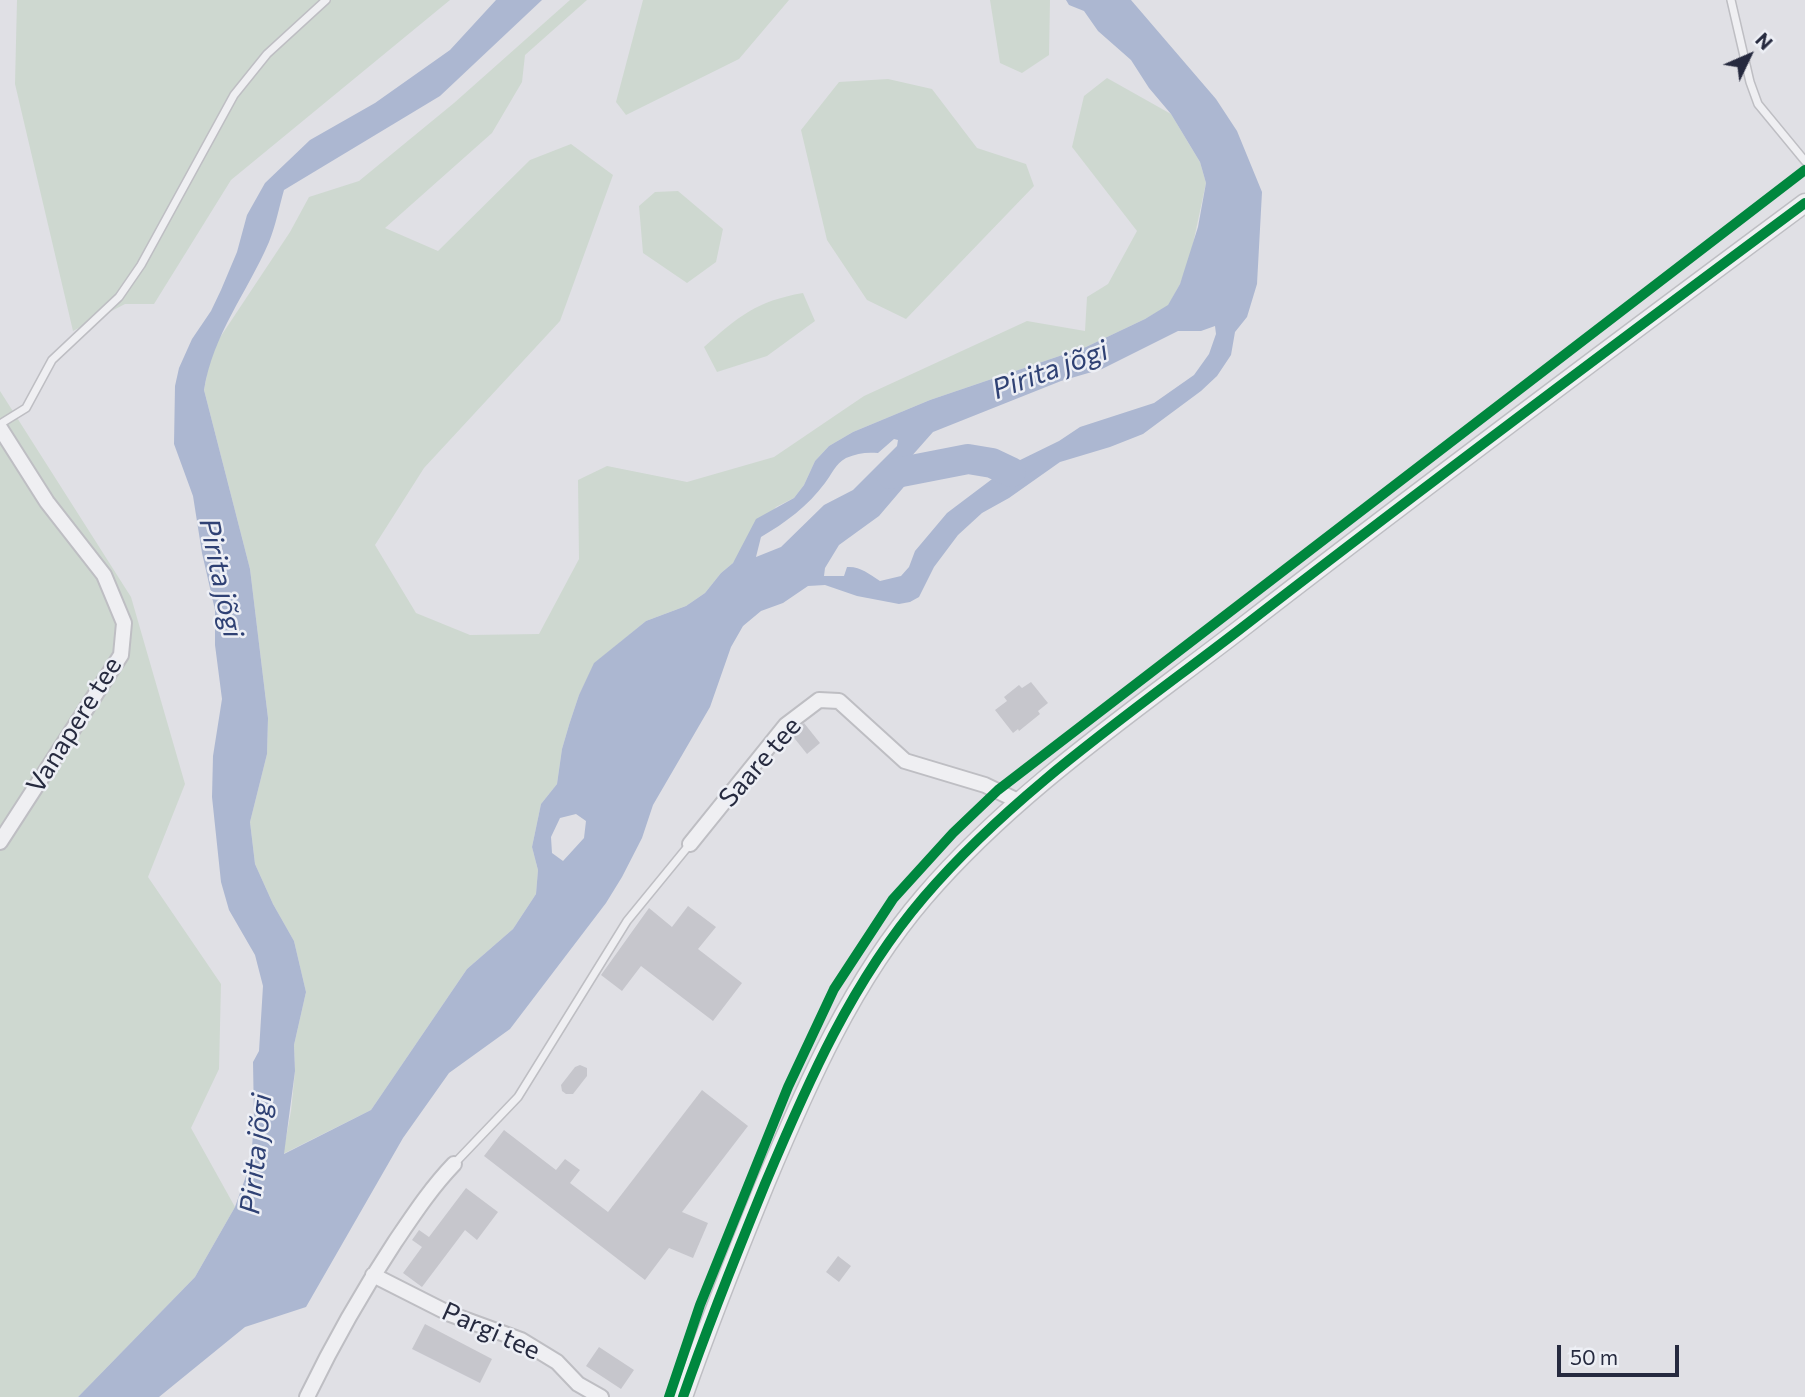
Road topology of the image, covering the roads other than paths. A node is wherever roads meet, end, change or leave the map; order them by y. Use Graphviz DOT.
graph roads {
  1 [pos="326,0"];
  2 [pos="1731,0"];
  3 [pos="1805,162"];
  4 [pos="1805,203"];
  5 [pos="0,426"];
  6 [pos="1020,802"];
  7 [pos="0,842"];
  8 [pos="690,844"];
  9 [pos="454,1164"];
  10 [pos="373,1275"];
  11 [pos="307,1397"];
  12 [pos="601,1397"];
  13 [pos="683,1397"];
  1 -- 5 [label="lane"];
  2 -- 3 [label="lane"];
  4 -- 6 [label="street"];
  5 -- 7 [label="street, Vanapere tee"];
  6 -- 8 [label="street, Saare tee"];
  6 -- 13 [label="street"];
  8 -- 9 [label="lane"];
  9 -- 10 [label="street"];
  10 -- 11 [label="street"];
  10 -- 12 [label="street, Pargi tee"];
}
